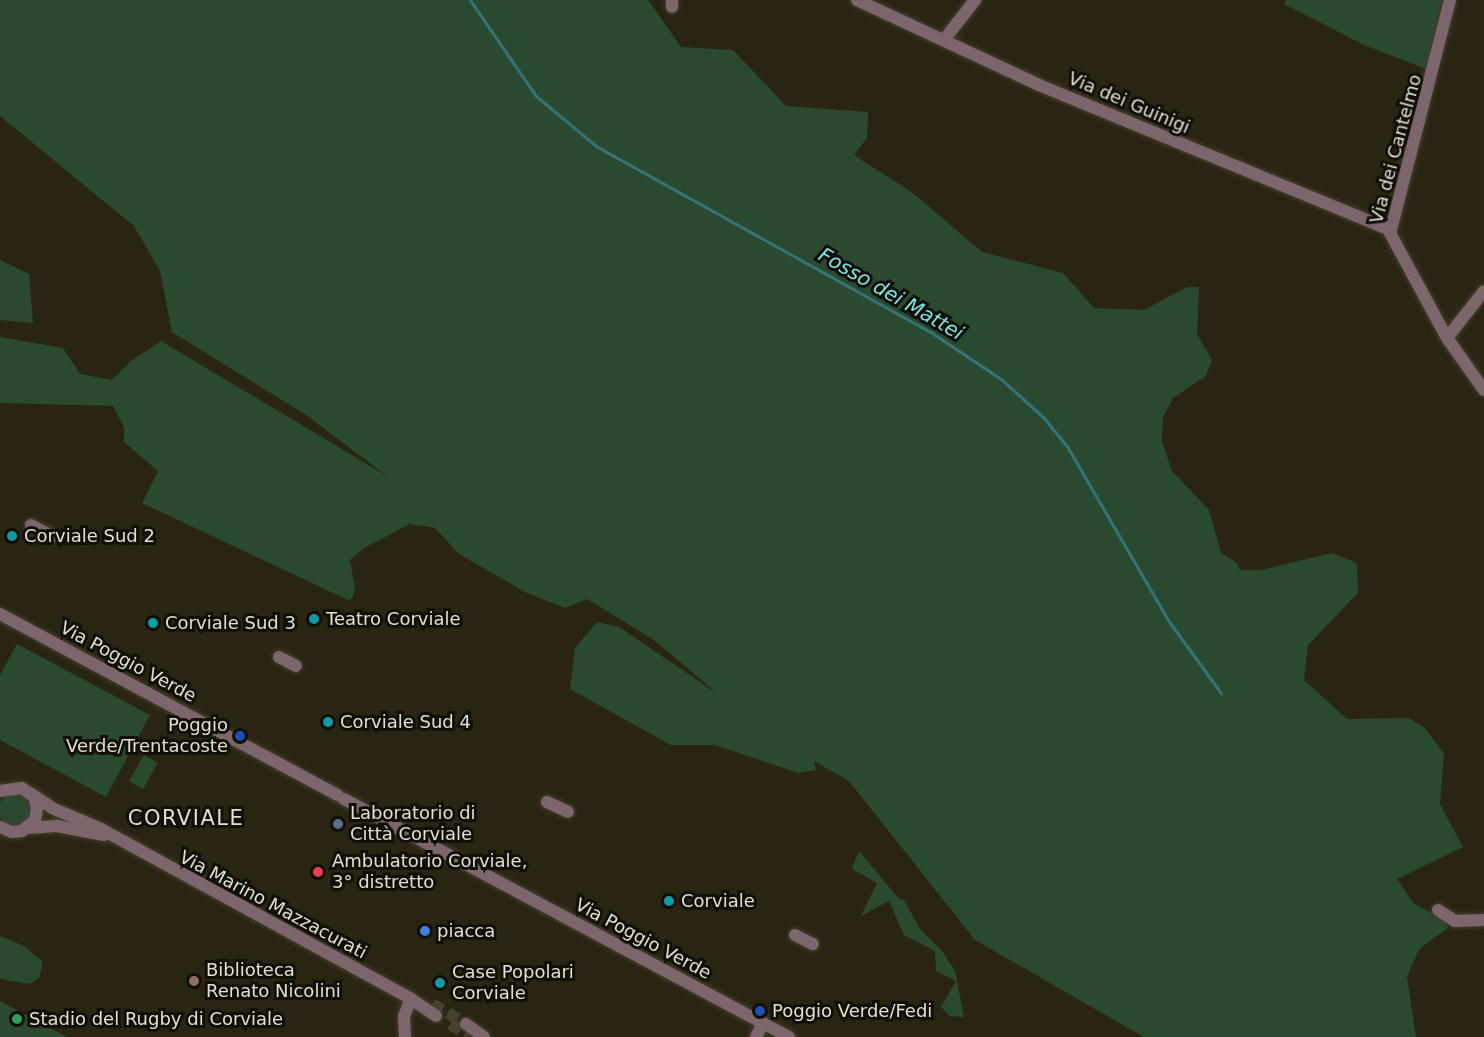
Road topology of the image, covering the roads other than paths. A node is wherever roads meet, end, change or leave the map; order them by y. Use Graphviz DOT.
graph roads {
  1 [pos="857,0"];
  2 [pos="975,0"];
  3 [pos="1450,0"];
  4 [pos="944,40"];
  5 [pos="1390,230"];
  6 [pos="1484,291"];
  7 [pos="1447,338"];
  8 [pos="1484,390"];
  9 [pos="31,525"];
  10 [pos="52,536"];
  11 [pos="0,614"];
  12 [pos="279,657"];
  13 [pos="296,666"];
  14 [pos="0,791"];
  15 [pos="30,793"];
  16 [pos="547,802"];
  17 [pos="568,812"];
  18 [pos="27,828"];
  19 [pos="4,832"];
  20 [pos="111,837"];
  21 [pos="1438,910"];
  22 [pos="1484,920"];
  23 [pos="795,935"];
  24 [pos="813,944"];
  25 [pos="415,1001"];
  26 [pos="434,1010"];
  27 [pos="763,1023"];
  28 [pos="787,1036"];
  29 [pos="405,1037"];
  30 [pos="756,1037"];
  1 -- 4 [label="street, Via dei Guinigi"];
  2 -- 4 [label="street"];
  3 -- 5 [label="street, Via dei Cantelmo"];
  4 -- 5 [label="street, Via dei Guinigi"];
  5 -- 7 [label="street, Via dei Cantelmo"];
  6 -- 7 [label="street"];
  7 -- 8 [label="street, Via dei Cantelmo"];
  9 -- 10 [label="street"];
  11 -- 27 [label="street, Via Poggio Verde"];
  12 -- 13 [label="street"];
  14 -- 15 [label="street"];
  15 -- 18 [label="street"];
  15 -- 20 [label="street, Via Marino Mazzacurati"];
  16 -- 17 [label="street"];
  18 -- 19 [label="street, Via Marino Mazzacurati"];
  18 -- 20 [label="street, Via Marino Mazzacurati"];
  20 -- 25 [label="street, Via Marino Mazzacurati"];
  21 -- 22 [label="street"];
  23 -- 24 [label="street"];
  25 -- 26 [label="street, Via Marino Mazzacurati"];
  25 -- 29 [label="street"];
  27 -- 28 [label="street, Via Poggio Verde"];
  27 -- 30 [label="street"];
}
